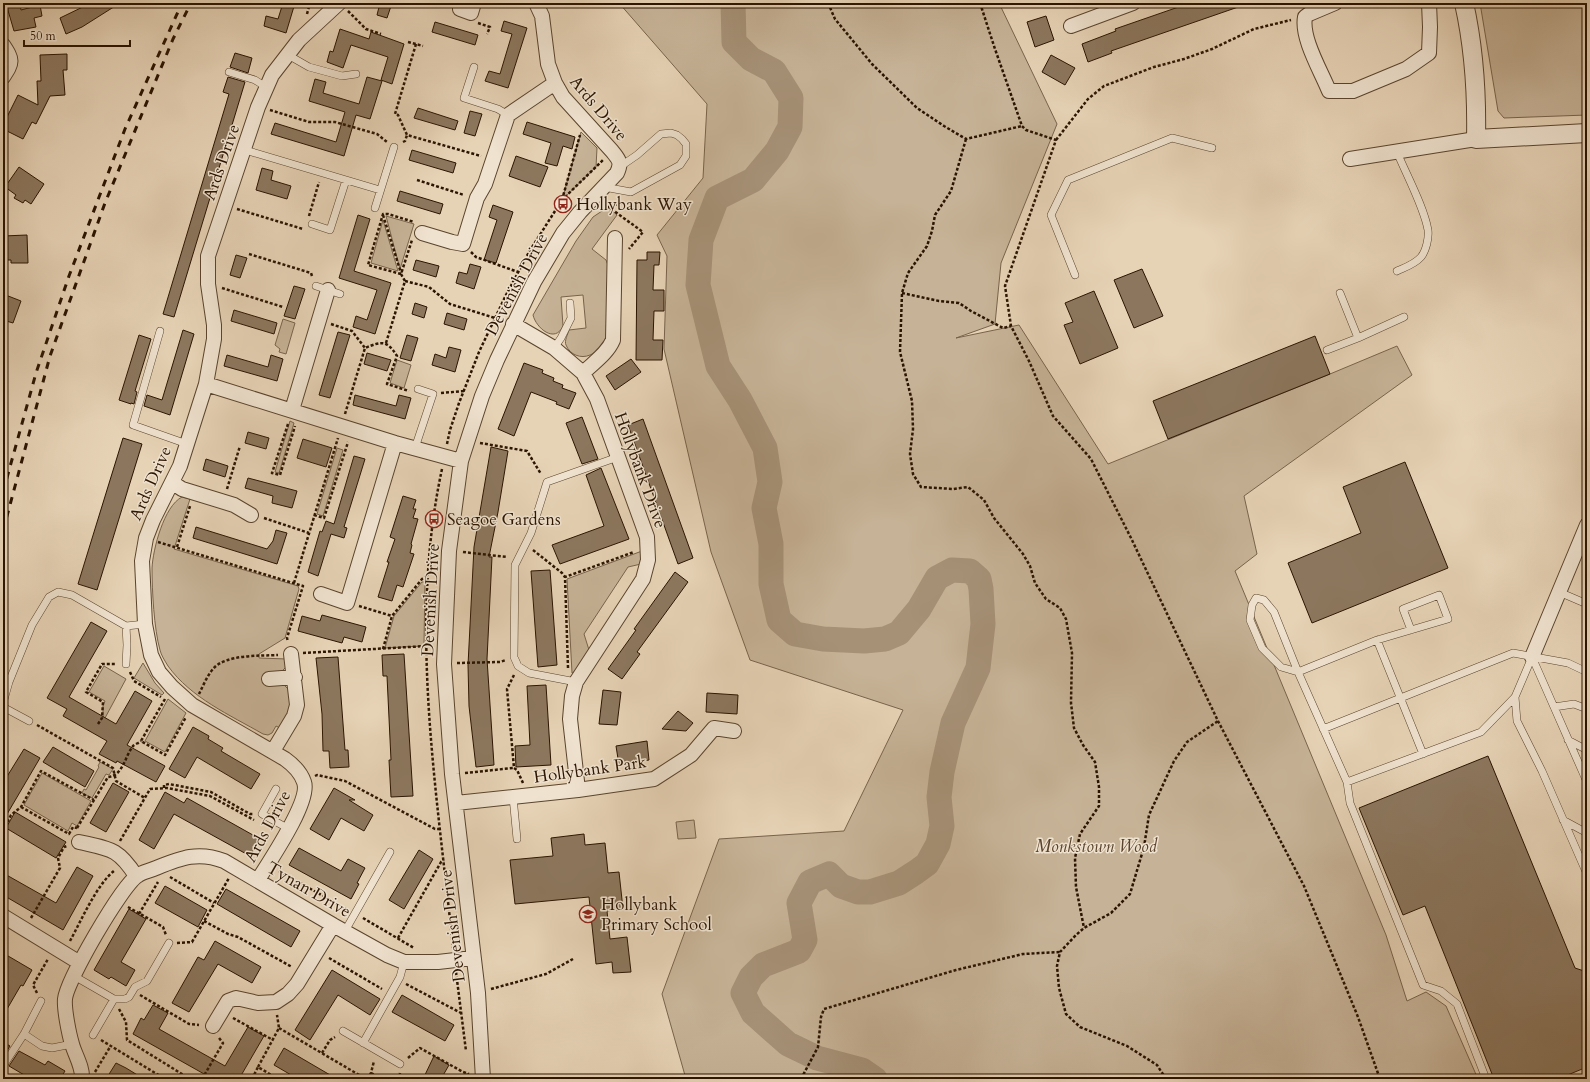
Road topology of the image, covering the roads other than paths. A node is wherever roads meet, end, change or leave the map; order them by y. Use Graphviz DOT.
graph roads {
  1 [pos="474,3"];
  2 [pos="536,3"];
  3 [pos="1133,3"];
  4 [pos="1335,3"];
  5 [pos="1429,3"];
  6 [pos="1464,3"];
  7 [pos="342,6"];
  8 [pos="460,9"];
  9 [pos="1071,26"];
  10 [pos="3,45"];
  11 [pos="288,55"];
  12 [pos="474,67"];
  13 [pos="229,72"];
  14 [pos="356,74"];
  15 [pos="3,77"];
  16 [pos="555,83"];
  17 [pos="266,87"];
  18 [pos="508,115"];
  19 [pos="1587,133"];
  20 [pos="1476,139"];
  21 [pos="394,147"];
  22 [pos="1212,148"];
  23 [pos="245,150"];
  24 [pos="1397,152"];
  25 [pos="1350,159"];
  26 [pos="621,166"];
  27 [pos="346,180"];
  28 [pos="604,187"];
  29 [pos="380,190"];
  30 [pos="375,208"];
  31 [pos="312,224"];
  32 [pos="422,233"];
  33 [pos="615,238"];
  34 [pos="1398,270"];
  35 [pos="1075,275"];
  36 [pos="328,290"];
  37 [pos="1340,293"];
  38 [pos="570,303"];
  39 [pos="1404,317"];
  40 [pos="513,324"];
  41 [pos="160,331"];
  42 [pos="1358,338"];
  43 [pos="554,348"];
  44 [pos="1327,350"];
  45 [pos="583,373"];
  46 [pos="206,384"];
  47 [pos="418,389"];
  48 [pos="295,411"];
  49 [pos="395,443"];
  50 [pos="187,444"];
  51 [pos="415,448"];
  52 [pos="618,457"];
  53 [pos="461,461"];
  54 [pos="173,483"];
  55 [pos="251,515"];
  56 [pos="1587,525"];
  57 [pos="1559,592"];
  58 [pos="321,594"];
  59 [pos="1587,604"];
  60 [pos="145,624"];
  61 [pos="126,626"];
  62 [pos="1411,630"];
  63 [pos="1377,640"];
  64 [pos="291,654"];
  65 [pos="1532,657"];
  66 [pos="126,664"];
  67 [pos="1298,672"];
  68 [pos="1587,672"];
  69 [pos="295,677"];
  70 [pos="269,679"];
  71 [pos="572,681"];
  72 [pos="1401,697"];
  73 [pos="1515,697"];
  74 [pos="3,703"];
  75 [pos="3,707"];
  76 [pos="1554,707"];
  77 [pos="1587,709"];
  78 [pos="29,721"];
  79 [pos="1323,728"];
  80 [pos="734,731"];
  81 [pos="1568,740"];
  82 [pos="1587,750"];
  83 [pos="273,751"];
  84 [pos="1423,754"];
  85 [pos="1347,782"];
  86 [pos="1587,782"];
  87 [pos="276,789"];
  88 [pos="578,790"];
  89 [pos="513,797"];
  90 [pos="456,803"];
  91 [pos="1563,820"];
  92 [pos="289,829"];
  93 [pos="1587,833"];
  94 [pos="75,835"];
  95 [pos="517,839"];
  96 [pos="390,852"];
  97 [pos="1587,874"];
  98 [pos="136,876"];
  99 [pos="258,880"];
  100 [pos="3,916"];
  101 [pos="339,928"];
  102 [pos="169,943"];
  103 [pos="473,958"];
  104 [pos="404,962"];
  105 [pos="80,963"];
  106 [pos="74,976"];
  107 [pos="114,999"];
  108 [pos="41,1001"];
  109 [pos="213,1026"];
  110 [pos="343,1031"];
  111 [pos="24,1034"];
  112 [pos="93,1035"];
  113 [pos="363,1043"];
  114 [pos="72,1044"];
  115 [pos="400,1064"];
  116 [pos="3,1066"];
  117 [pos="82,1078"];
  118 [pos="483,1079"];
  119 [pos="1486,1079"];
  1 -- 8 [label="street"];
  2 -- 16 [label="street, Ards Drive"];
  3 -- 9 [label="street"];
  4 -- 5 [label="street"];
  6 -- 20 [label="street"];
  7 -- 11 [label="street, Ards Drive"];
  10 -- 15 [label="street"];
  11 -- 14 [label="lane"];
  11 -- 17 [label="street, Ards Drive"];
  12 -- 18 [label="lane"];
  13 -- 17 [label="lane"];
  16 -- 18 [label="street"];
  16 -- 26 [label="street, Ards Drive"];
  17 -- 23 [label="street, Ards Drive"];
  18 -- 32 [label="street"];
  19 -- 20 [label="street"];
  20 -- 24 [label="street"];
  21 -- 29 [label="lane"];
  22 -- 35 [label="lane"];
  23 -- 27 [label="lane"];
  23 -- 46 [label="street, Ards Drive"];
  24 -- 25 [label="street"];
  24 -- 34 [label="lane"];
  26 -- 28 [label="street, Devenish Drive"];
  26 -- 28 [label="lane"];
  27 -- 29 [label="lane"];
  27 -- 31 [label="lane"];
  28 -- 40 [label="street, Devenish Drive"];
  29 -- 30 [label="lane"];
  33 -- 45 [label="street"];
  36 -- 48 [label="street"];
  37 -- 42 [label="lane"];
  38 -- 43 [label="lane"];
  39 -- 42 [label="lane"];
  40 -- 43 [label="street, Hollybank Drive"];
  40 -- 53 [label="street, Devenish Drive"];
  41 -- 50 [label="lane"];
  42 -- 44 [label="lane"];
  43 -- 45 [label="street, Hollybank Drive"];
  45 -- 52 [label="street, Hollybank Drive"];
  46 -- 48 [label="street"];
  46 -- 50 [label="street, Ards Drive"];
  47 -- 51 [label="lane"];
  48 -- 49 [label="street"];
  49 -- 51 [label="street"];
  49 -- 58 [label="street"];
  50 -- 54 [label="street, Ards Drive"];
  51 -- 53 [label="street"];
  52 -- 71 [label="street, Hollybank Drive"];
  52 -- 71 [label="lane"];
  53 -- 90 [label="street, Devenish Drive"];
  54 -- 55 [label="street"];
  54 -- 60 [label="street, Ards Drive"];
  56 -- 57 [label="street"];
  57 -- 59 [label="lane"];
  57 -- 65 [label="street"];
  60 -- 61 [label="lane"];
  60 -- 83 [label="street, Ards Drive"];
  61 -- 66 [label="lane"];
  61 -- 74 [label="lane"];
  62 -- 62 [label="lane"];
  62 -- 63 [label="lane"];
  63 -- 67 [label="lane"];
  63 -- 72 [label="lane"];
  64 -- 69 [label="street"];
  65 -- 68 [label="lane"];
  65 -- 72 [label="lane"];
  65 -- 73 [label="lane"];
  65 -- 76 [label="lane"];
  67 -- 67 [label="lane"];
  67 -- 79 [label="lane"];
  69 -- 70 [label="street"];
  69 -- 83 [label="street"];
  71 -- 88 [label="street, Hollybank Drive"];
  72 -- 79 [label="lane"];
  72 -- 84 [label="lane"];
  73 -- 84 [label="lane"];
  73 -- 91 [label="lane"];
  75 -- 78 [label="lane"];
  76 -- 77 [label="lane"];
  76 -- 81 [label="lane"];
  79 -- 85 [label="lane"];
  80 -- 88 [label="street, Hollybank Park"];
  81 -- 82 [label="lane"];
  81 -- 86 [label="lane"];
  83 -- 92 [label="street, Ards Drive"];
  84 -- 85 [label="lane"];
  85 -- 119 [label="lane"];
  87 -- 92 [label="lane"];
  88 -- 89 [label="street, Hollybank Park"];
  89 -- 90 [label="street, Hollybank Park"];
  89 -- 95 [label="lane"];
  90 -- 103 [label="street, Devenish Drive"];
  91 -- 93 [label="lane"];
  91 -- 97 [label="lane"];
  92 -- 99 [label="street, Ards Drive"];
  94 -- 98 [label="street"];
  96 -- 101 [label="lane"];
  98 -- 99 [label="street, Tynan Drive"];
  98 -- 105 [label="street, Tynan Drive"];
  99 -- 101 [label="street, Tynan Drive"];
  100 -- 105 [label="street"];
  101 -- 104 [label="street, Tynan Drive"];
  101 -- 109 [label="street"];
  102 -- 107 [label="lane"];
  103 -- 104 [label="street, Tynan Drive"];
  103 -- 118 [label="street, Devenish Drive"];
  104 -- 113 [label="lane"];
  105 -- 106 [label="street, Tynan Drive"];
  106 -- 107 [label="lane"];
  106 -- 114 [label="street, Tynan Drive"];
  107 -- 112 [label="lane"];
  108 -- 111 [label="lane"];
  110 -- 113 [label="lane"];
  111 -- 114 [label="lane"];
  111 -- 116 [label="lane"];
  113 -- 115 [label="lane"];
  114 -- 117 [label="street, Tynan Drive"];
}
